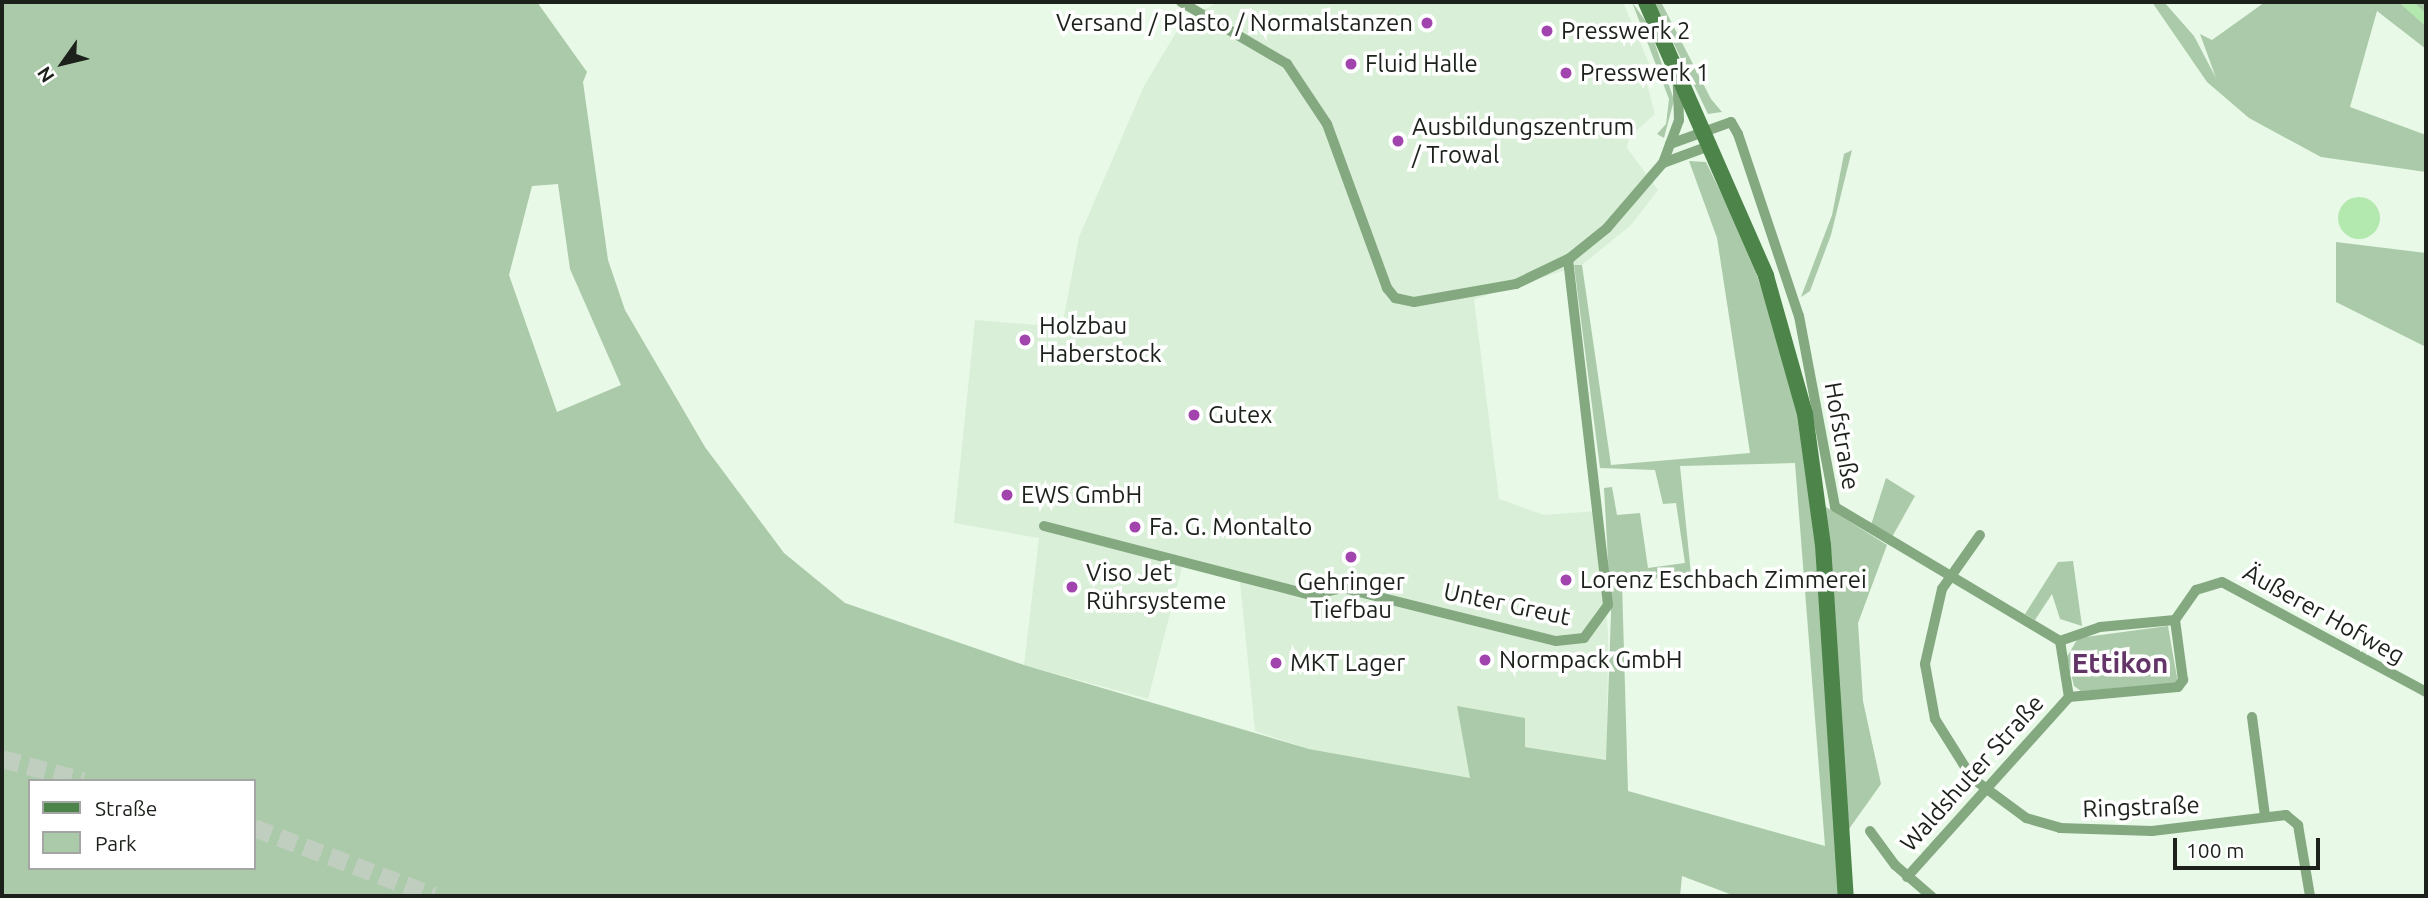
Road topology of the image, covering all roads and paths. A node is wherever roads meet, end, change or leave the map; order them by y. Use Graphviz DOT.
graph roads {
  1 [pos="1181,2"];
  2 [pos="1646,2"];
  3 [pos="1676,66"];
  4 [pos="1710,140"];
  5 [pos="1670,144"];
  6 [pos="1663,163"];
  7 [pos="1568,260"];
  8 [pos="1044,526"];
  9 [pos="1980,534"];
  10 [pos="1950,577"];
  11 [pos="2175,620"];
  12 [pos="2060,641"];
  13 [pos="2426,692"];
  14 [pos="2069,697"];
  15 [pos="2252,717"];
  16 [pos="1985,790"];
  17 [pos="2265,816"];
  18 [pos="1870,831"];
  19 [pos="1906,877"];
  20 [pos="1846,896"];
  21 [pos="1931,896"];
  22 [pos="2309,896"];
  1 -- 7 [label="street"];
  2 -- 3 [label="main road"];
  3 -- 4 [label="main road"];
  3 -- 5 [label="street"];
  4 -- 5 [label="street"];
  4 -- 6 [label="street"];
  4 -- 10 [label="street, Hofstraße"];
  4 -- 20 [label="main road"];
  5 -- 6 [label="street"];
  6 -- 7 [label="street"];
  7 -- 8 [label="street, Unter Greut"];
  9 -- 10 [label="street, Ringstraße"];
  10 -- 12 [label="street, Hofstraße"];
  10 -- 16 [label="street, Ringstraße"];
  11 -- 12 [label="street"];
  11 -- 13 [label="street, Äußerer Hofweg"];
  11 -- 14 [label="street"];
  12 -- 14 [label="street"];
  14 -- 16 [label="street, Waldshuter Straße"];
  15 -- 17 [label="street"];
  16 -- 17 [label="street, Ringstraße"];
  16 -- 19 [label="street, Waldshuter Straße"];
  17 -- 22 [label="street, Ringstraße"];
  18 -- 19 [label="street"];
  19 -- 21 [label="street"];
}
